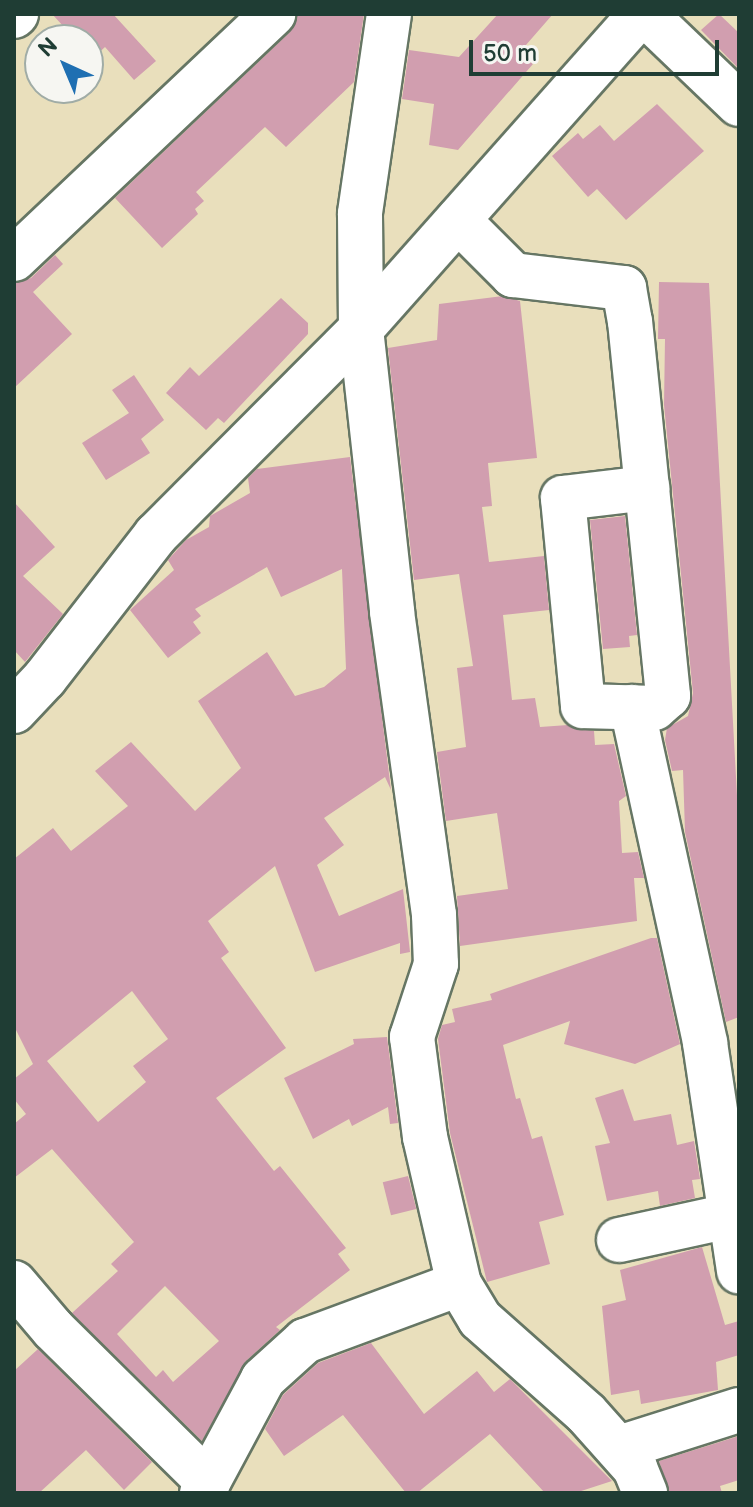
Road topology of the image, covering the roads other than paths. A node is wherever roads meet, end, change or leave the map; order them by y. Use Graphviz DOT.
graph roads {
  1 [pos="273,14"];
  2 [pos="389,14"];
  3 [pos="643,14"];
  4 [pos="739,104"];
  5 [pos="458,220"];
  6 [pos="14,259"];
  7 [pos="361,329"];
  8 [pos="647,488"];
  9 [pos="632,707"];
  10 [pos="14,711"];
  11 [pos="729,1216"];
  12 [pos="619,1240"];
  13 [pos="739,1271"];
  14 [pos="14,1283"];
  15 [pos="459,1284"];
  16 [pos="739,1410"];
  17 [pos="619,1448"];
  18 [pos="205,1487"];
  19 [pos="645,1493"];
  1 -- 6 [label="street"];
  2 -- 7 [label="street"];
  3 -- 4 [label="street"];
  3 -- 5 [label="street"];
  5 -- 7 [label="street"];
  5 -- 8 [label="street"];
  7 -- 10 [label="street"];
  7 -- 15 [label="street"];
  8 -- 9 [label="street"];
  8 -- 9 [label="street"];
  9 -- 11 [label="street"];
  11 -- 12 [label="street"];
  11 -- 13 [label="street"];
  14 -- 18 [label="street"];
  15 -- 17 [label="street"];
  15 -- 18 [label="street"];
  16 -- 17 [label="street"];
  17 -- 19 [label="street"];
}
